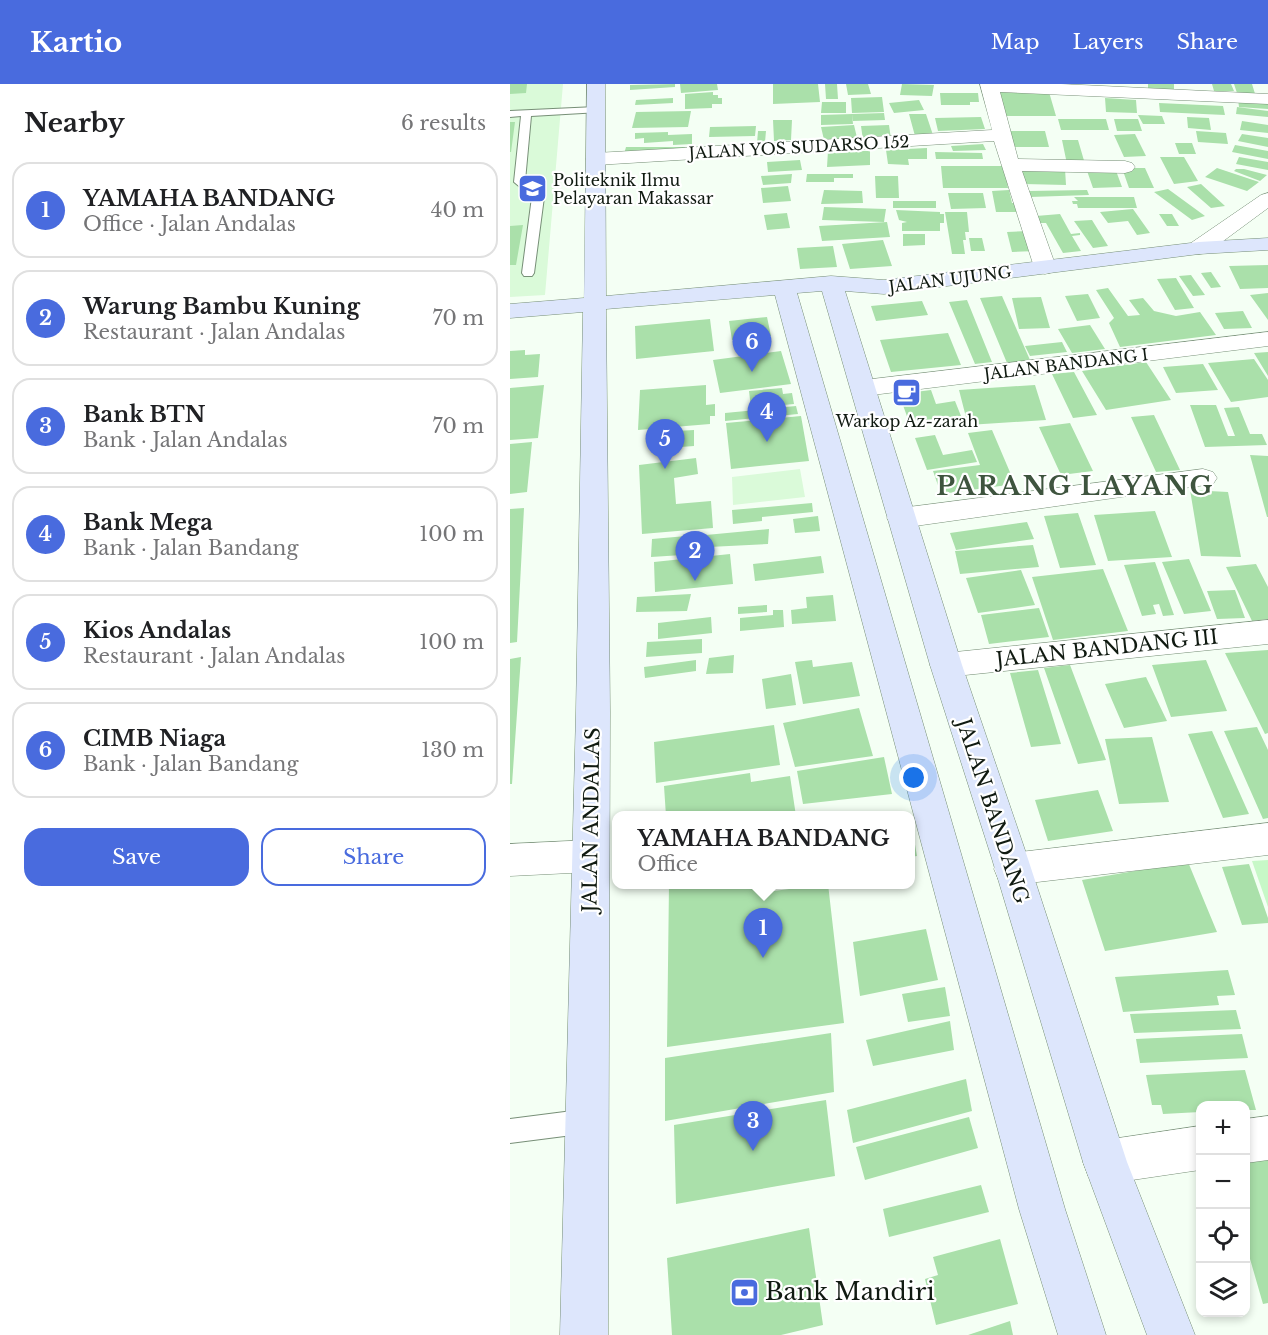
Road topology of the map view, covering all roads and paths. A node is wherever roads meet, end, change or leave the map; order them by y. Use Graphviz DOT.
graph roads {
  1 [pos="596,84"];
  2 [pos="989,85"];
  3 [pos="1177,90"];
  4 [pos="1261,90"];
  5 [pos="596,110"];
  6 [pos="510,114"];
  7 [pos="526,114"];
  8 [pos="1002,135"];
  9 [pos="596,159"];
  10 [pos="1010,165"];
  11 [pos="1125,167"];
  12 [pos="1268,199"];
  13 [pos="1268,244"];
  14 [pos="1199,248"];
  15 [pos="1045,267"];
  16 [pos="528,273"];
  17 [pos="834,293"];
  18 [pos="786,297"];
  19 [pos="510,310"];
  20 [pos="593,312"];
  21 [pos="510,327"];
  22 [pos="1268,339"];
  23 [pos="864,388"];
  24 [pos="1203,478"];
  25 [pos="901,518"];
  26 [pos="1268,632"];
  27 [pos="946,665"];
  28 [pos="1268,839"];
  29 [pos="591,856"];
  30 [pos="510,860"];
  31 [pos="1012,869"];
  32 [pos="588,1121"];
  33 [pos="510,1131"];
  34 [pos="1268,1138"];
  35 [pos="1250,1140"];
  36 [pos="1196,1149"];
  37 [pos="1105,1162"];
  38 [pos="584,1335"];
  39 [pos="1082,1335"];
  40 [pos="1171,1335"];
  1 -- 5 [label="main road, JALAN ANDALAS"];
  2 -- 3 [label="street"];
  2 -- 8 [label="street"];
  3 -- 4 [label="street"];
  5 -- 7 [label="lane"];
  5 -- 9 [label="main road, JALAN ANDALAS"];
  6 -- 7 [label="lane"];
  7 -- 16 [label="lane"];
  8 -- 9 [label="street, JALAN YOS SUDARSO 152"];
  8 -- 10 [label="street"];
  9 -- 20 [label="main road, JALAN ANDALAS"];
  10 -- 11 [label="street"];
  10 -- 15 [label="street"];
  12 -- 14 [label="street, JALAN UJUNG"];
  13 -- 14 [label="main road, JALAN UJUNG"];
  14 -- 15 [label="main road, JALAN UJUNG"];
  15 -- 17 [label="main road, JALAN UJUNG"];
  17 -- 18 [label="main road, JALAN UJUNG"];
  17 -- 23 [label="main road, JALAN BANDANG"];
  18 -- 20 [label="main road, JALAN UJUNG"];
  18 -- 39 [label="main road"];
  19 -- 20 [label="main road"];
  20 -- 21 [label="main road"];
  20 -- 29 [label="main road, JALAN ANDALAS"];
  22 -- 23 [label="street, JALAN BANDANG I"];
  23 -- 25 [label="main road, JALAN BANDANG"];
  24 -- 25 [label="street"];
  25 -- 27 [label="main road, JALAN BANDANG"];
  26 -- 27 [label="street, JALAN BANDANG III"];
  27 -- 31 [label="main road, JALAN BANDANG"];
  28 -- 31 [label="street"];
  29 -- 30 [label="street"];
  29 -- 32 [label="main road, JALAN ANDALAS"];
  31 -- 37 [label="main road, JALAN BANDANG"];
  32 -- 33 [label="lane"];
  32 -- 38 [label="main road, JALAN ANDALAS"];
  34 -- 35 [label="street"];
  36 -- 37 [label="street"];
  37 -- 40 [label="main road, JALAN BANDANG"];
}
